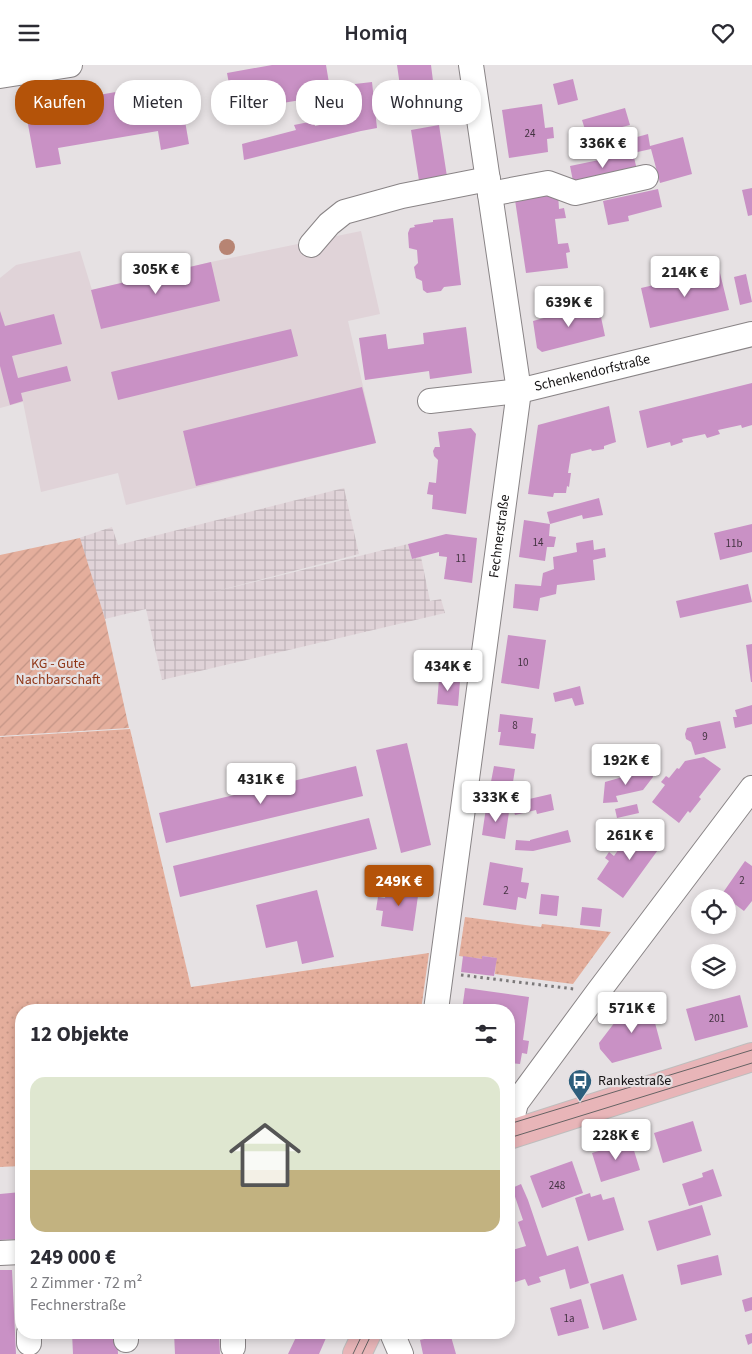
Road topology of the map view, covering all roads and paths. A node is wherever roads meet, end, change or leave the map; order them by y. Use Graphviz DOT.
graph roads {
  1 [pos="70,65"];
  2 [pos="471,65"];
  3 [pos="0,76"];
  4 [pos="646,177"];
  5 [pos="489,186"];
  6 [pos="311,245"];
  7 [pos="752,334"];
  8 [pos="519,391"];
  9 [pos="430,401"];
  10 [pos="752,788"];
  11 [pos="440,973"];
  12 [pos="598,992"];
  13 [pos="437,1004"];
  14 [pos="752,1057"];
  15 [pos="515,1107"];
  16 [pos="515,1132"];
  17 [pos="15,1252"];
  18 [pos="0,1253"];
  19 [pos="364,1339"];
  20 [pos="395,1339"];
  21 [pos="358,1354"];
  22 [pos="401,1354"];
  1 -- 3 [label="street"];
  2 -- 5 [label="street, Fechnerstraße"];
  4 -- 5 [label="street"];
  5 -- 6 [label="street"];
  5 -- 8 [label="street, Fechnerstraße"];
  7 -- 8 [label="street, Schenkendorfstraße"];
  8 -- 9 [label="street, Schenkendorfstraße"];
  8 -- 11 [label="street, Fechnerstraße"];
  10 -- 12 [label="street"];
  11 -- 12 [label="path"];
  11 -- 13 [label="street, Fechnerstraße"];
  12 -- 15 [label="street"];
  14 -- 16 [label="main road"];
  17 -- 18 [label="street"];
  19 -- 21 [label="main road"];
  20 -- 22 [label="street"];
}
